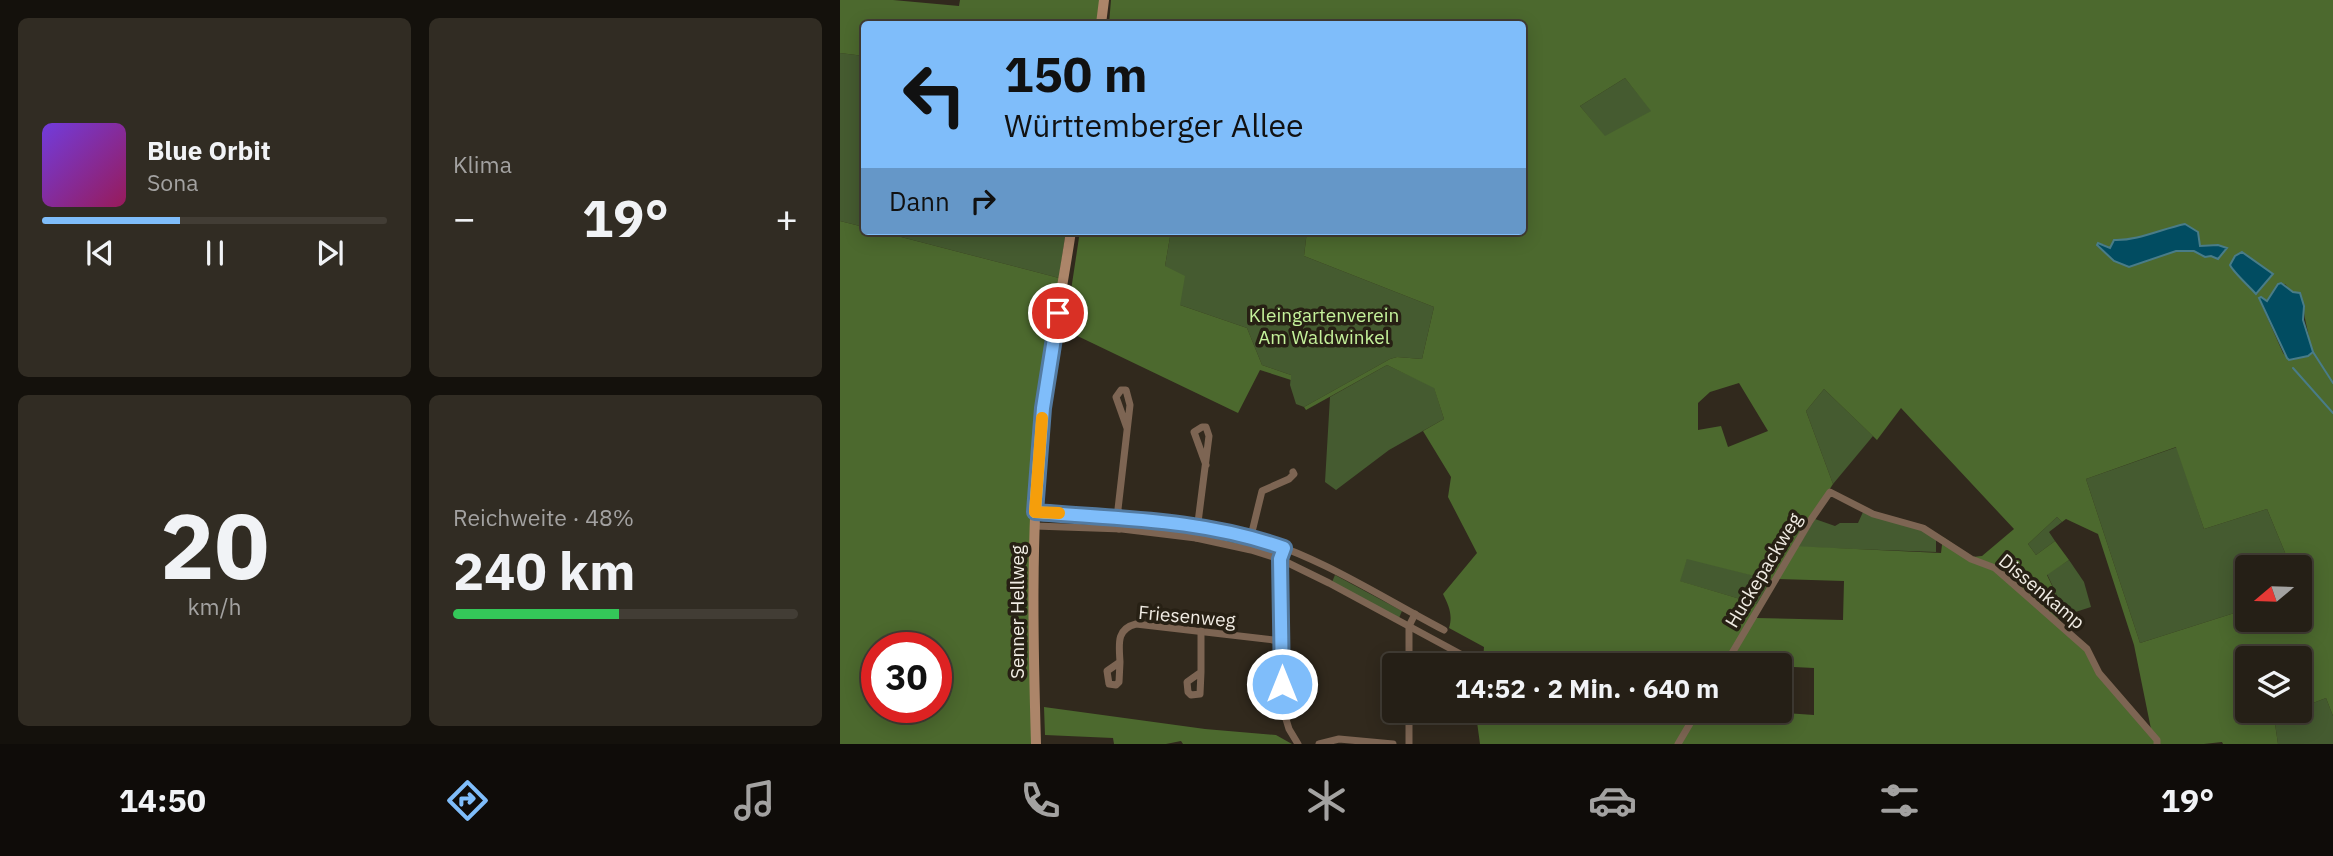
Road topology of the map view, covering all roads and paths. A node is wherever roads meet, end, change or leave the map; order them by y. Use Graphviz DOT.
graph roads {
  1 [pos="1104,0"];
  2 [pos="1101,21"];
  3 [pos="1070,235"];
  4 [pos="1127,428"];
  5 [pos="1206,465"];
  6 [pos="1293,472"];
  7 [pos="1830,492"];
  8 [pos="1035,512"];
  9 [pos="1120,516"];
  10 [pos="1035,526"];
  11 [pos="1198,526"];
  12 [pos="1119,529"];
  13 [pos="1251,536"];
  14 [pos="1196,538"];
  15 [pos="1284,548"];
  16 [pos="1280,559"];
  17 [pos="1415,614"];
  18 [pos="1409,626"];
  19 [pos="1444,630"];
  20 [pos="1201,631"];
  21 [pos="1282,641"];
  22 [pos="1409,653"];
  23 [pos="1459,653"];
  24 [pos="1731,653"];
  25 [pos="1119,662"];
  26 [pos="1201,672"];
  27 [pos="1409,723"];
  28 [pos="1690,723"];
  29 [pos="1036,744"];
  30 [pos="1298,744"];
  31 [pos="1319,744"];
  32 [pos="1393,744"];
  33 [pos="1409,744"];
  34 [pos="1678,744"];
  35 [pos="2157,744"];
  1 -- 2 [label="street"];
  3 -- 8 [label="street, Senner Hellweg"];
  4 -- 9 [label="street"];
  5 -- 5 [label="street"];
  5 -- 11 [label="street"];
  6 -- 13 [label="street"];
  7 -- 24 [label="street, Huckepackweg"];
  7 -- 35 [label="street, Dissenkamp"];
  8 -- 9 [label="street"];
  8 -- 10 [label="street, Senner Hellweg"];
  9 -- 11 [label="street"];
  9 -- 12 [label="street"];
  10 -- 12 [label="street"];
  10 -- 29 [label="street, Senner Hellweg"];
  11 -- 13 [label="street"];
  11 -- 14 [label="street"];
  12 -- 14 [label="street"];
  13 -- 15 [label="street"];
  14 -- 16 [label="street"];
  15 -- 16 [label="street"];
  15 -- 17 [label="street"];
  16 -- 18 [label="street"];
  16 -- 21 [label="street"];
  17 -- 18 [label="street"];
  17 -- 19 [label="street"];
  18 -- 22 [label="street"];
  18 -- 23 [label="street"];
  20 -- 21 [label="street, Friesenweg"];
  20 -- 25 [label="street, Friesenweg"];
  20 -- 26 [label="street"];
  21 -- 30 [label="street"];
  27 -- 33 [label="street"];
  28 -- 34 [label="street"];
  31 -- 32 [label="street"];
}
